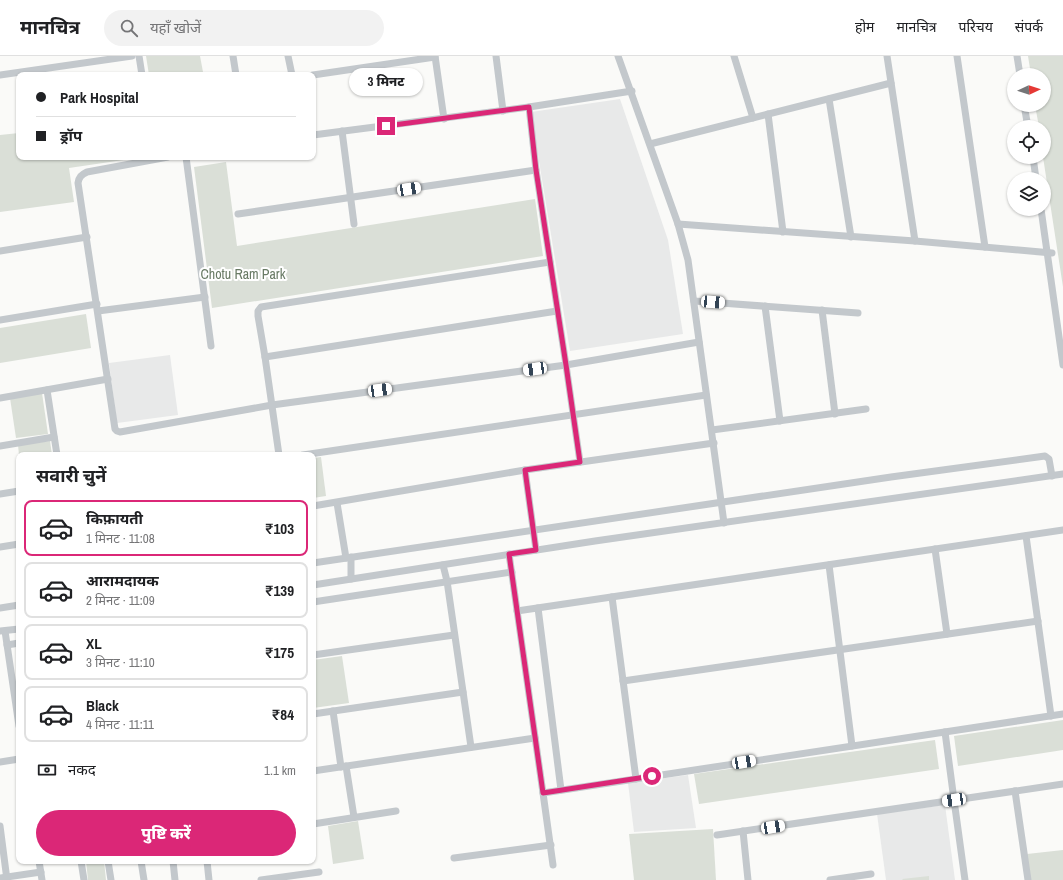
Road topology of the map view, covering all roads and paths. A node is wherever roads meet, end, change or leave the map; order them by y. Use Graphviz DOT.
graph roads {
  1 [pos="132,56"];
  2 [pos="139,56"];
  3 [pos="233,56"];
  4 [pos="288,56"];
  5 [pos="496,56"];
  6 [pos="618,56"];
  7 [pos="734,56"];
  8 [pos="887,56"];
  9 [pos="957,56"];
  10 [pos="1017,56"];
  11 [pos="1022,56"];
  12 [pos="435,57"];
  13 [pos="1019,68"];
  14 [pos="1023,68"];
  15 [pos="21,72"];
  16 [pos="142,72"];
  17 [pos="236,72"];
  18 [pos="291,72"];
  19 [pos="16,73"];
  20 [pos="0,75"];
  21 [pos="316,76"];
  22 [pos="891,83"];
  23 [pos="632,91"];
  24 [pos="829,99"];
  25 [pos="529,107"];
  26 [pos="503,111"];
  27 [pos="768,114"];
  28 [pos="753,118"];
  29 [pos="444,119"];
  30 [pos="342,131"];
  31 [pos="316,135"];
  32 [pos="650,144"];
  33 [pos="145,160"];
  34 [pos="186,160"];
  35 [pos="536,170"];
  36 [pos="351,197"];
  37 [pos="238,214"];
  38 [pos="1042,216"];
  39 [pos="1046,216"];
  40 [pos="354,224"];
  41 [pos="678,224"];
  42 [pos="783,232"];
  43 [pos="87,237"];
  44 [pos="851,237"];
  45 [pos="914,242"];
  46 [pos="985,248"];
  47 [pos="0,251"];
  48 [pos="1050,253"];
  49 [pos="550,262"];
  50 [pos="205,297"];
  51 [pos="694,301"];
  52 [pos="765,306"];
  53 [pos="97,307"];
  54 [pos="822,310"];
  55 [pos="557,311"];
  56 [pos="858,313"];
  57 [pos="0,320"];
  58 [pos="1063,334"];
  59 [pos="699,342"];
  60 [pos="211,346"];
  61 [pos="265,357"];
  62 [pos="1063,364"];
  63 [pos="566,365"];
  64 [pos="108,379"];
  65 [pos="47,390"];
  66 [pos="706,395"];
  67 [pos="0,398"];
  68 [pos="272,405"];
  69 [pos="866,409"];
  70 [pos="573,414"];
  71 [pos="835,414"];
  72 [pos="780,421"];
  73 [pos="712,430"];
  74 [pos="54,438"];
  75 [pos="714,443"];
  76 [pos="0,446"];
  77 [pos="56,452"];
  78 [pos="279,452"];
  79 [pos="316,453"];
  80 [pos="580,462"];
  81 [pos="525,470"];
  82 [pos="1063,474"];
  83 [pos="1052,476"];
  84 [pos="16,491"];
  85 [pos="0,494"];
  86 [pos="721,502"];
  87 [pos="337,503"];
  88 [pos="316,506"];
  89 [pos="724,523"];
  90 [pos="533,530"];
  91 [pos="1063,530"];
  92 [pos="1026,536"];
  93 [pos="16,544"];
  94 [pos="0,547"];
  95 [pos="935,549"];
  96 [pos="536,550"];
  97 [pos="509,554"];
  98 [pos="348,558"];
  99 [pos="316,563"];
  100 [pos="443,565"];
  101 [pos="829,565"];
  102 [pos="512,572"];
  103 [pos="351,579"];
  104 [pos="447,581"];
  105 [pos="316,585"];
  106 [pos="612,597"];
  107 [pos="316,602"];
  108 [pos="16,605"];
  109 [pos="0,608"];
  110 [pos="538,608"];
  111 [pos="517,611"];
  112 [pos="1038,621"];
  113 [pos="16,629"];
  114 [pos="2,631"];
  115 [pos="947,634"];
  116 [pos="454,635"];
  117 [pos="16,644"];
  118 [pos="7,645"];
  119 [pos="840,650"];
  120 [pos="316,656"];
  121 [pos="15,674"];
  122 [pos="623,681"];
  123 [pos="16,687"];
  124 [pos="463,692"];
  125 [pos="333,711"];
  126 [pos="316,714"];
  127 [pos="1063,714"];
  128 [pos="1051,716"];
  129 [pos="946,732"];
  130 [pos="535,738"];
  131 [pos="852,746"];
  132 [pos="471,747"];
  133 [pos="16,759"];
  134 [pos="0,762"];
  135 [pos="344,767"];
  136 [pos="316,771"];
  137 [pos="636,778"];
  138 [pos="1063,784"];
  139 [pos="562,790"];
  140 [pos="1015,791"];
  141 [pos="543,793"];
  142 [pos="954,800"];
  143 [pos="396,811"];
  144 [pos="354,818"];
  145 [pos="316,824"];
  146 [pos="0,826"];
  147 [pos="743,831"];
  148 [pos="718,835"];
  149 [pos="550,845"];
  150 [pos="454,858"];
  151 [pos="39,864"];
  152 [pos="81,864"];
  153 [pos="108,864"];
  154 [pos="141,864"];
  155 [pos="173,864"];
  156 [pos="207,864"];
  157 [pos="553,865"];
  158 [pos="320,872"];
  159 [pos="871,874"];
  160 [pos="41,876"];
  161 [pos="5,878"];
  162 [pos="84,880"];
  163 [pos="111,880"];
  164 [pos="144,880"];
  165 [pos="175,880"];
  166 [pos="209,880"];
  167 [pos="261,880"];
  168 [pos="748,880"];
  169 [pos="830,880"];
  170 [pos="965,880"];
  171 [pos="1028,880"];
  1 -- 15 [label="street"];
  2 -- 16 [label="street"];
  3 -- 17 [label="street"];
  4 -- 18 [label="street"];
  5 -- 26 [label="street"];
  6 -- 23 [label="street"];
  7 -- 28 [label="street"];
  8 -- 22 [label="street"];
  9 -- 46 [label="street"];
  10 -- 13 [label="street"];
  11 -- 14 [label="street"];
  12 -- 21 [label="street"];
  12 -- 29 [label="street"];
  19 -- 20 [label="street"];
  22 -- 24 [label="street"];
  22 -- 45 [label="street"];
  23 -- 25 [label="street"];
  23 -- 32 [label="street"];
  24 -- 27 [label="street"];
  24 -- 44 [label="street"];
  25 -- 26 [label="street"];
  25 -- 35 [label="street"];
  26 -- 29 [label="street"];
  27 -- 28 [label="street"];
  27 -- 42 [label="street"];
  28 -- 32 [label="street"];
  29 -- 30 [label="street"];
  30 -- 31 [label="street"];
  30 -- 36 [label="street"];
  32 -- 41 [label="street"];
  33 -- 43 [label="street"];
  34 -- 50 [label="street"];
  35 -- 36 [label="street"];
  35 -- 49 [label="street"];
  36 -- 37 [label="street"];
  36 -- 40 [label="street"];
  38 -- 48 [label="street"];
  39 -- 48 [label="street"];
  41 -- 42 [label="street"];
  41 -- 51 [label="street"];
  42 -- 44 [label="street"];
  43 -- 47 [label="street"];
  43 -- 53 [label="street"];
  44 -- 45 [label="street"];
  45 -- 46 [label="street"];
  46 -- 48 [label="street"];
  48 -- 58 [label="street"];
  48 -- 62 [label="street"];
  49 -- 55 [label="street"];
  49 -- 61 [label="street"];
  50 -- 53 [label="street"];
  50 -- 60 [label="street"];
  51 -- 52 [label="street"];
  51 -- 59 [label="street"];
  52 -- 54 [label="street"];
  52 -- 72 [label="street"];
  53 -- 57 [label="street"];
  53 -- 64 [label="street"];
  54 -- 56 [label="street"];
  54 -- 71 [label="street"];
  55 -- 61 [label="street"];
  55 -- 63 [label="street"];
  59 -- 63 [label="street"];
  59 -- 66 [label="street"];
  61 -- 68 [label="street"];
  63 -- 68 [label="street"];
  63 -- 70 [label="street"];
  64 -- 65 [label="street"];
  64 -- 68 [label="street"];
  65 -- 67 [label="street"];
  65 -- 74 [label="street"];
  66 -- 70 [label="street"];
  66 -- 73 [label="street"];
  68 -- 78 [label="street"];
  69 -- 71 [label="street"];
  70 -- 79 [label="street"];
  70 -- 80 [label="street"];
  71 -- 72 [label="street"];
  72 -- 73 [label="street"];
  73 -- 75 [label="street"];
  74 -- 76 [label="street"];
  74 -- 77 [label="street"];
  75 -- 80 [label="street"];
  75 -- 86 [label="street"];
  80 -- 81 [label="street"];
  81 -- 87 [label="street"];
  81 -- 90 [label="street"];
  82 -- 83 [label="street"];
  83 -- 86 [label="street"];
  83 -- 89 [label="street"];
  84 -- 85 [label="street"];
  86 -- 89 [label="street"];
  86 -- 90 [label="street"];
  87 -- 88 [label="street"];
  87 -- 98 [label="street"];
  89 -- 96 [label="street"];
  90 -- 96 [label="street"];
  90 -- 98 [label="street"];
  91 -- 92 [label="street"];
  92 -- 95 [label="street"];
  92 -- 112 [label="street"];
  93 -- 94 [label="street"];
  95 -- 101 [label="street"];
  95 -- 115 [label="street"];
  96 -- 97 [label="street"];
  97 -- 100 [label="street"];
  97 -- 102 [label="street"];
  98 -- 99 [label="street"];
  98 -- 103 [label="street"];
  100 -- 103 [label="street"];
  100 -- 104 [label="street"];
  101 -- 106 [label="street"];
  101 -- 119 [label="street"];
  102 -- 104 [label="street"];
  102 -- 111 [label="street"];
  103 -- 105 [label="street"];
  104 -- 107 [label="street"];
  104 -- 116 [label="street"];
  106 -- 110 [label="street"];
  106 -- 122 [label="street"];
  108 -- 109 [label="street"];
  110 -- 111 [label="street"];
  110 -- 139 [label="street"];
  111 -- 130 [label="street"];
  112 -- 115 [label="street"];
  112 -- 128 [label="street"];
  113 -- 114 [label="street"];
  114 -- 118 [label="street"];
  115 -- 119 [label="street"];
  116 -- 120 [label="street"];
  116 -- 124 [label="street"];
  117 -- 118 [label="street"];
  118 -- 121 [label="street"];
  119 -- 122 [label="street"];
  119 -- 131 [label="street"];
  121 -- 123 [label="street"];
  122 -- 137 [label="street"];
  124 -- 125 [label="street"];
  124 -- 132 [label="street"];
  125 -- 126 [label="street"];
  125 -- 135 [label="street"];
  127 -- 128 [label="street"];
  128 -- 129 [label="street"];
  129 -- 131 [label="street"];
  129 -- 142 [label="street"];
  130 -- 132 [label="street"];
  130 -- 141 [label="street"];
  131 -- 137 [label="street"];
  132 -- 135 [label="street"];
  133 -- 134 [label="street"];
  135 -- 136 [label="street"];
  135 -- 144 [label="street"];
  137 -- 139 [label="street"];
  138 -- 140 [label="street"];
  139 -- 141 [label="street"];
  140 -- 142 [label="street"];
  140 -- 171 [label="street"];
  141 -- 149 [label="street"];
  142 -- 147 [label="street"];
  142 -- 170 [label="street"];
  143 -- 144 [label="street"];
  144 -- 145 [label="street"];
  146 -- 161 [label="street"];
  147 -- 148 [label="street"];
  147 -- 168 [label="street"];
  149 -- 150 [label="street"];
  149 -- 157 [label="street"];
  151 -- 160 [label="street"];
  152 -- 162 [label="street"];
  153 -- 163 [label="street"];
  154 -- 164 [label="street"];
  155 -- 165 [label="street"];
  156 -- 166 [label="street"];
  158 -- 167 [label="street"];
  159 -- 169 [label="street"];
  160 -- 161 [label="street"];
}
